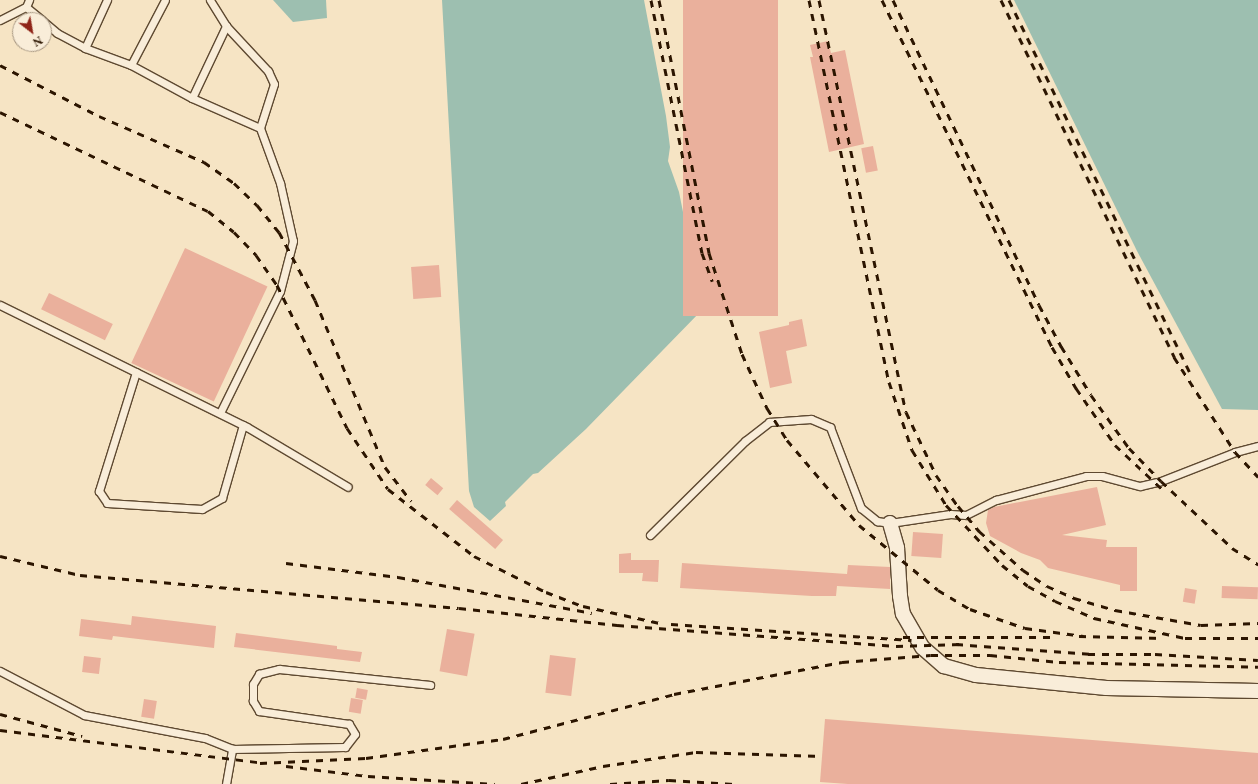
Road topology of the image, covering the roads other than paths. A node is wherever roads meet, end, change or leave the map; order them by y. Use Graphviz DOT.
graph roads {
  1 [pos="107,0"];
  2 [pos="165,0"];
  3 [pos="210,0"];
  4 [pos="28,3"];
  5 [pos="0,9"];
  6 [pos="36,12"];
  7 [pos="3,17"];
  8 [pos="226,26"];
  9 [pos="52,29"];
  10 [pos="85,48"];
  11 [pos="131,65"];
  12 [pos="192,98"];
  13 [pos="260,128"];
  14 [pos="0,305"];
  15 [pos="136,372"];
  16 [pos="220,413"];
  17 [pos="243,425"];
  18 [pos="1258,446"];
  19 [pos="348,487"];
  20 [pos="890,523"];
  21 [pos="650,535"];
  22 [pos="0,671"];
  23 [pos="430,685"];
  24 [pos="1258,691"];
  25 [pos="232,749"];
  26 [pos="226,784"];
  1 -- 10 [label="lane"];
  2 -- 11 [label="lane"];
  3 -- 8 [label="lane"];
  4 -- 6 [label="lane"];
  4 -- 7 [label="lane"];
  5 -- 7 [label="lane"];
  8 -- 12 [label="lane"];
  8 -- 13 [label="lane"];
  9 -- 10 [label="lane"];
  10 -- 11 [label="lane"];
  11 -- 12 [label="lane"];
  12 -- 13 [label="lane"];
  13 -- 16 [label="lane"];
  14 -- 15 [label="lane"];
  15 -- 16 [label="lane"];
  15 -- 17 [label="lane"];
  16 -- 17 [label="lane"];
  17 -- 19 [label="lane"];
  18 -- 20 [label="lane"];
  20 -- 21 [label="lane"];
  20 -- 24 [label="street"];
  22 -- 25 [label="lane"];
  23 -- 25 [label="lane"];
  25 -- 26 [label="lane"];
}
